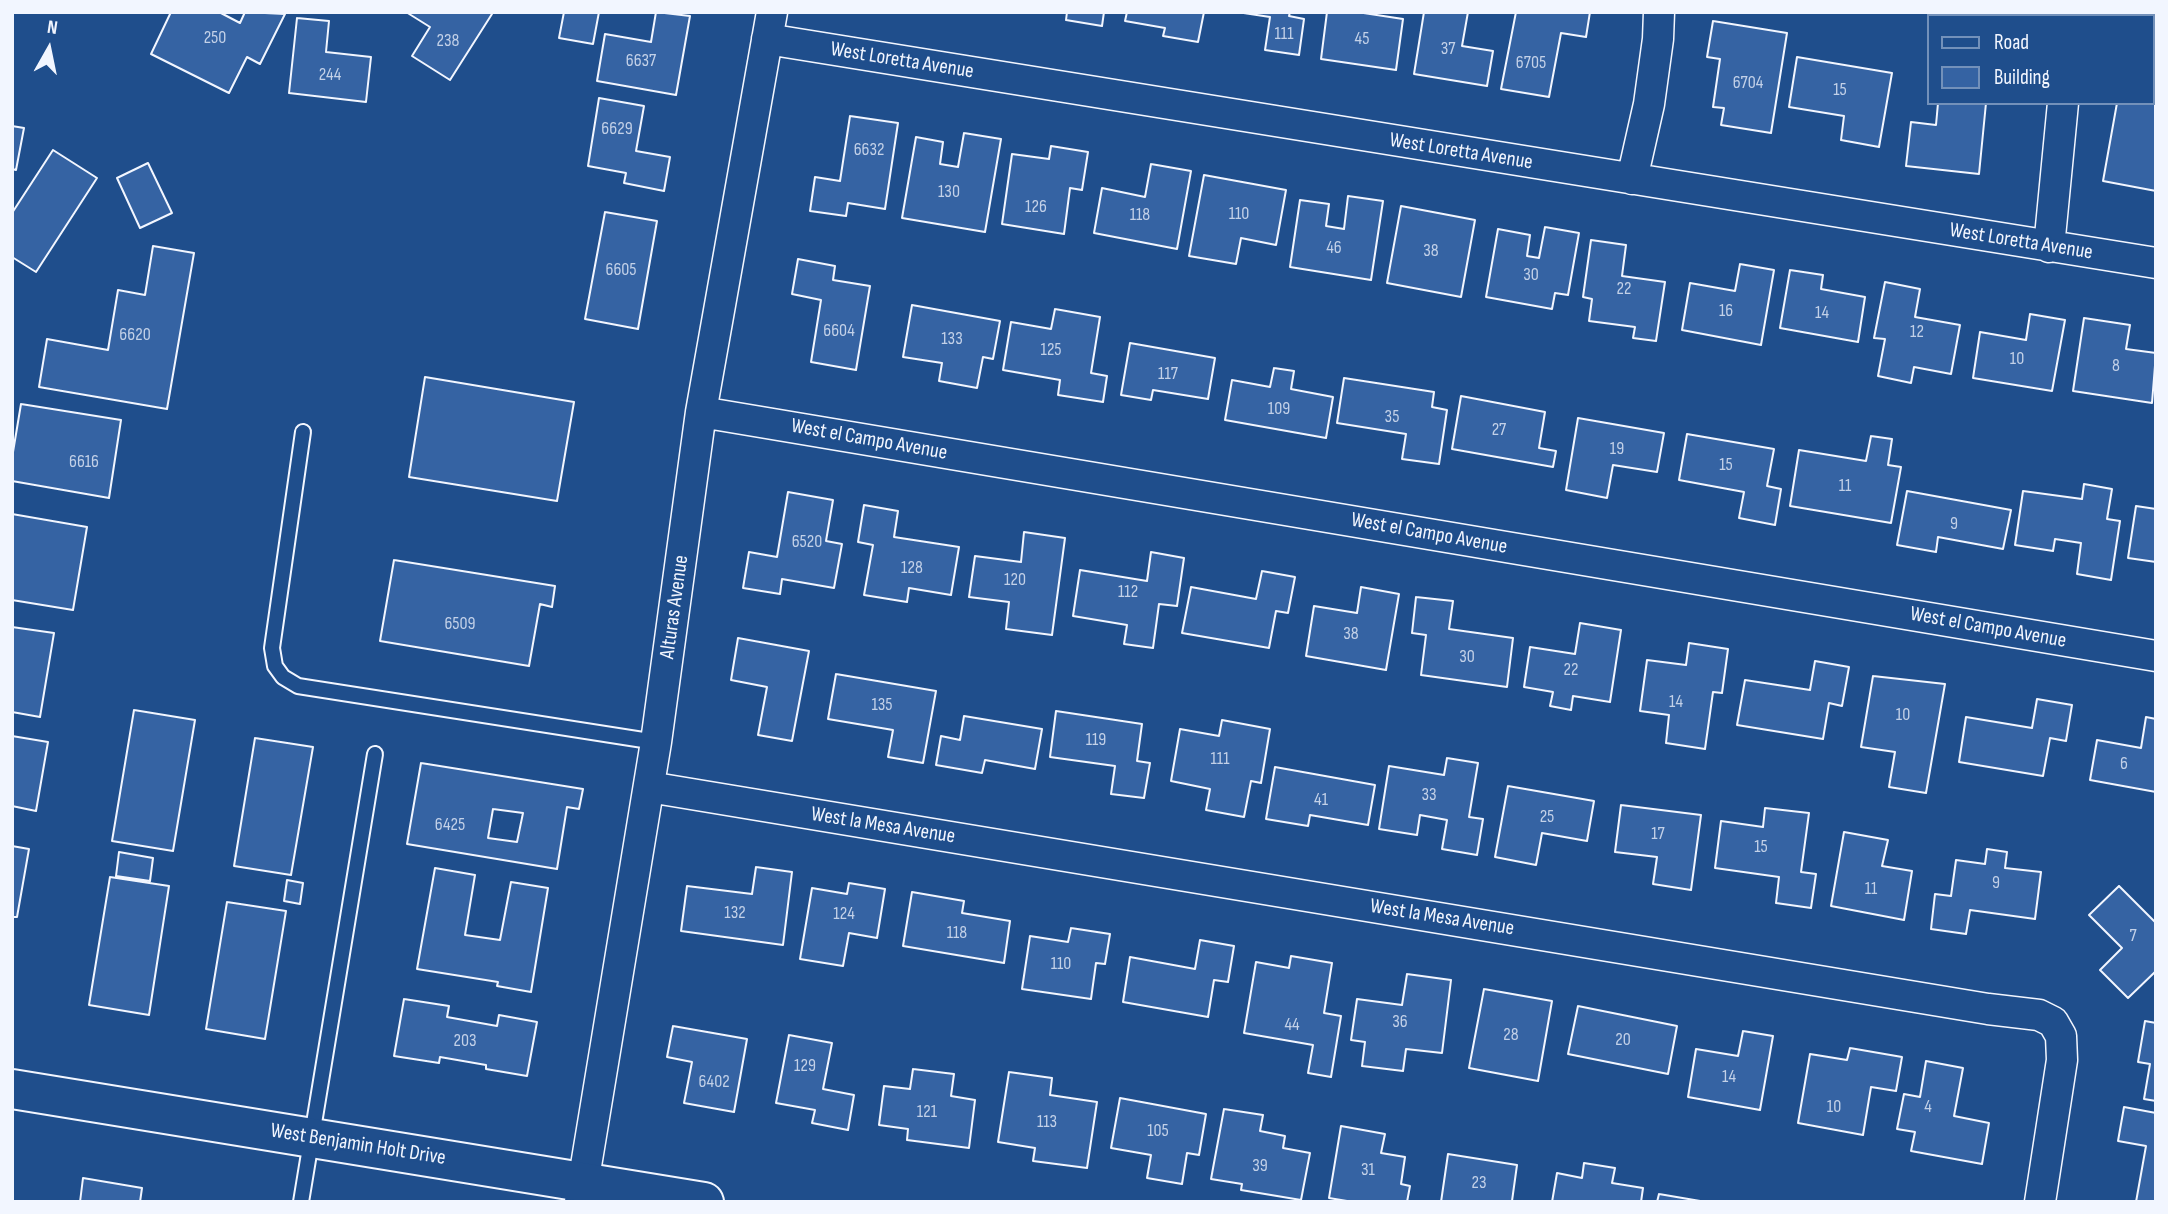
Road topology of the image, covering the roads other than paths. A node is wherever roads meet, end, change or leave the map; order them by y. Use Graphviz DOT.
graph roads {
  1 [pos="1659,12"];
  2 [pos="769,26"];
  3 [pos="2063,105"];
  4 [pos="1632,179"];
  5 [pos="2049,247"];
  6 [pos="2156,263"];
  7 [pos="701,412"];
  8 [pos="303,432"];
  9 [pos="2156,656"];
  10 [pos="656,743"];
  11 [pos="375,754"];
  12 [pos="649,787"];
  13 [pos="12,1089"];
  14 [pos="313,1137"];
  15 [pos="581,1192"];
  16 [pos="301,1202"];
  17 [pos="704,1202"];
  18 [pos="2040,1202"];
  1 -- 4 [label="street"];
  2 -- 4 [label="street, West Loretta Avenue"];
  2 -- 7 [label="street, Alturas Avenue"];
  3 -- 5 [label="street"];
  4 -- 5 [label="street, West Loretta Avenue"];
  5 -- 6 [label="street, West Loretta Avenue"];
  7 -- 9 [label="street, West el Campo Avenue"];
  7 -- 10 [label="street, Alturas Avenue"];
  8 -- 10 [label="lane"];
  10 -- 12 [label="street, Alturas Avenue"];
  11 -- 14 [label="lane"];
  12 -- 15 [label="street, Alturas Avenue"];
  12 -- 18 [label="street, West la Mesa Avenue"];
  13 -- 14 [label="main road, West Benjamin Holt Drive"];
  14 -- 15 [label="main road, West Benjamin Holt Drive"];
  14 -- 16 [label="lane"];
  15 -- 17 [label="main road, West Benjamin Holt Drive"];
}
